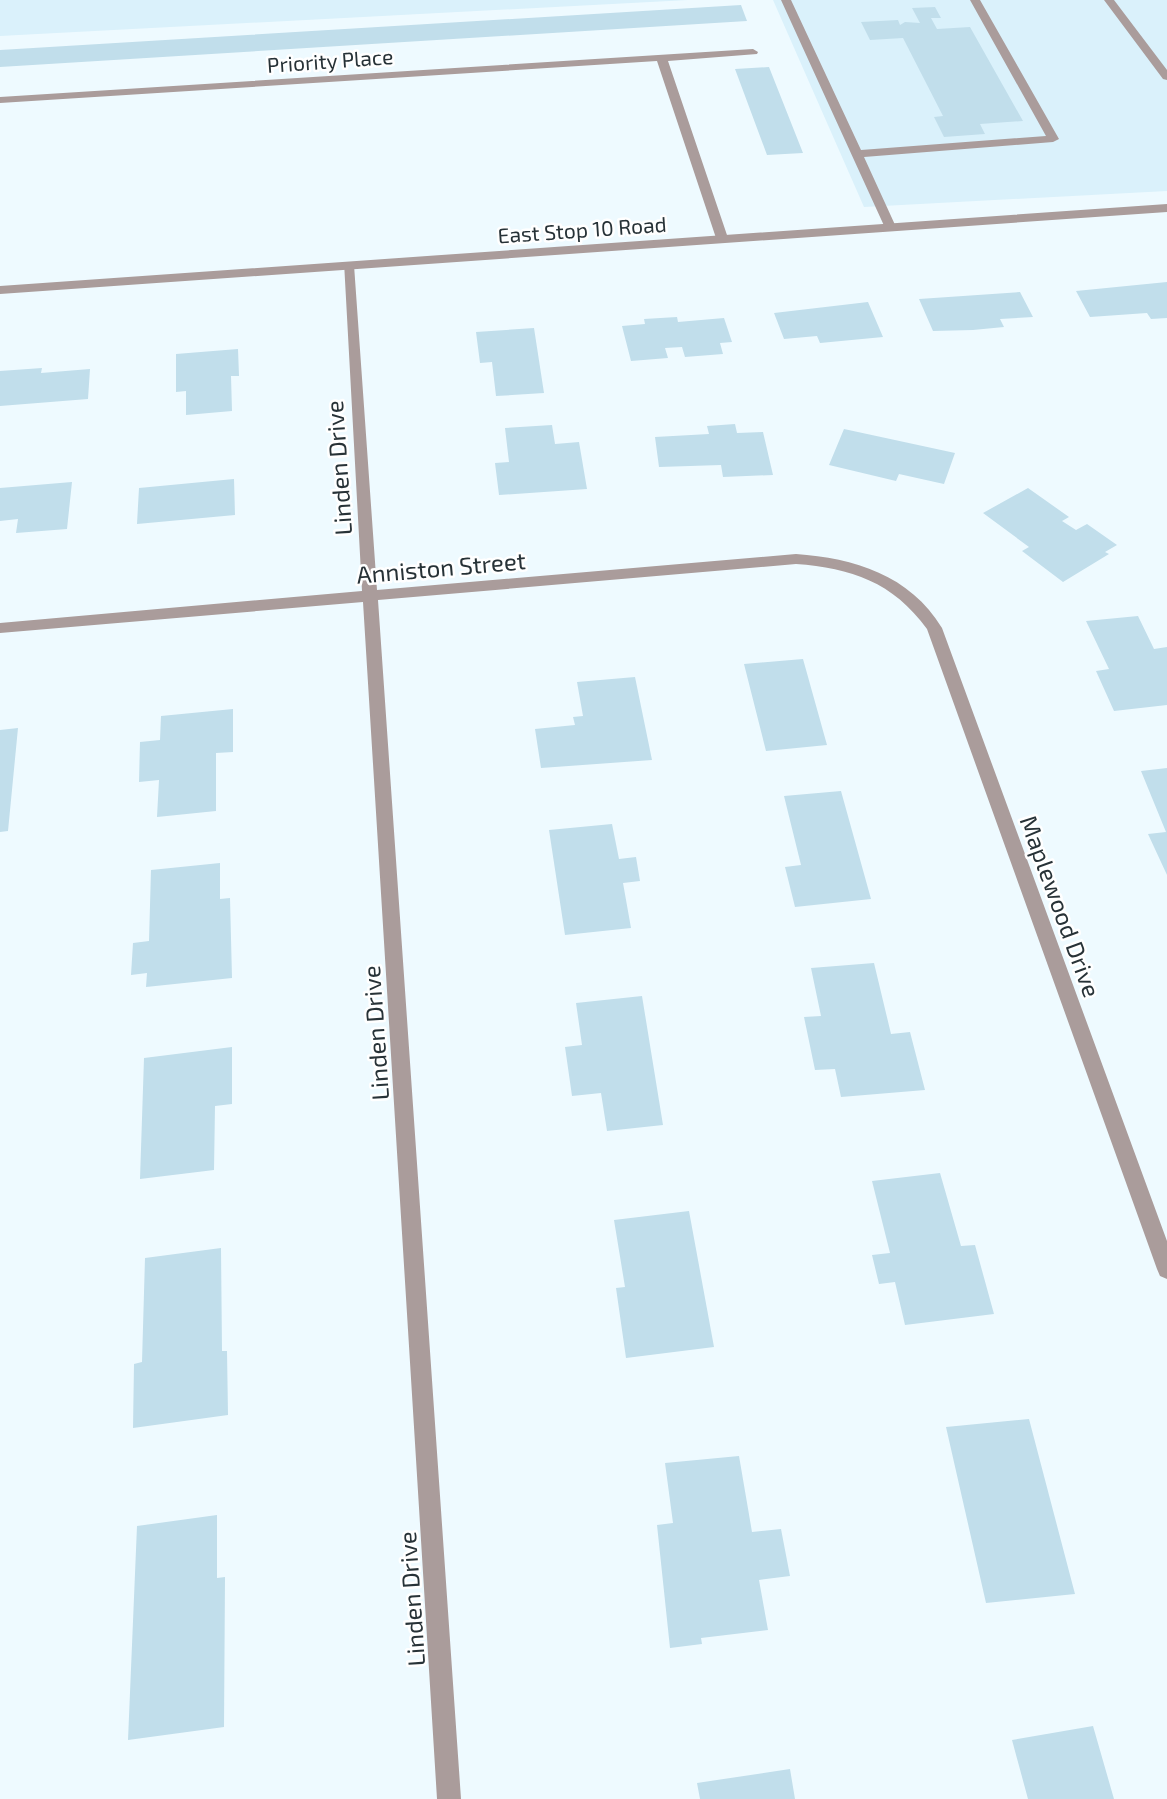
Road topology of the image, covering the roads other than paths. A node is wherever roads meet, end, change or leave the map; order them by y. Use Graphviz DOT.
graph roads {
  1 [pos="786,0"];
  2 [pos="975,0"];
  3 [pos="1109,0"];
  4 [pos="753,52"];
  5 [pos="662,59"];
  6 [pos="1167,77"];
  7 [pos="0,100"];
  8 [pos="857,154"];
  9 [pos="1167,208"];
  10 [pos="890,227"];
  11 [pos="722,238"];
  12 [pos="348,265"];
  13 [pos="0,290"];
  14 [pos="882,579"];
  15 [pos="371,596"];
  16 [pos="0,628"];
  17 [pos="1167,1269"];
  18 [pos="449,1799"];
  1 -- 8 [label="street"];
  2 -- 8 [label="street"];
  3 -- 6 [label="street"];
  4 -- 5 [label="street, Priority Place"];
  5 -- 7 [label="street, Priority Place"];
  5 -- 11 [label="street"];
  8 -- 10 [label="street"];
  9 -- 10 [label="street, East Stop 10 Road"];
  10 -- 11 [label="street, East Stop 10 Road"];
  11 -- 12 [label="street, East Stop 10 Road"];
  12 -- 13 [label="street, East Stop 10 Road"];
  12 -- 15 [label="street, Linden Drive"];
  14 -- 15 [label="street, Anniston Street"];
  14 -- 17 [label="street, Maplewood Drive"];
  15 -- 16 [label="street, Anniston Street"];
  15 -- 18 [label="street, Linden Drive"];
}
